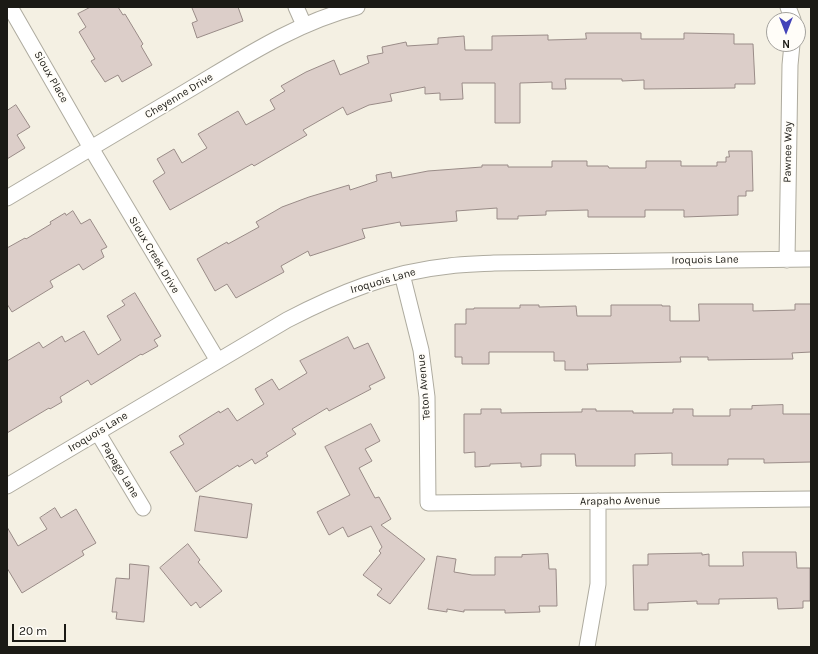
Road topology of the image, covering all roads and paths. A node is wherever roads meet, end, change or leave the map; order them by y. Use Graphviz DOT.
graph roads {
  1 [pos="10,7"];
  2 [pos="296,7"];
  3 [pos="357,7"];
  4 [pos="304,25"];
  5 [pos="791,52"];
  6 [pos="91,148"];
  7 [pos="7,198"];
  8 [pos="811,259"];
  9 [pos="787,260"];
  10 [pos="402,274"];
  11 [pos="218,362"];
  12 [pos="98,433"];
  13 [pos="7,486"];
  14 [pos="811,499"];
  15 [pos="598,501"];
  16 [pos="428,503"];
  17 [pos="143,508"];
  18 [pos="587,647"];
  1 -- 6 [label="street, Sioux Place"];
  2 -- 4 [label="street"];
  3 -- 4 [label="street, Cheyenne Drive"];
  4 -- 6 [label="street, Cheyenne Drive"];
  5 -- 9 [label="street, Pawnee Way"];
  6 -- 7 [label="street, Cheyenne Drive"];
  6 -- 11 [label="street, Sioux Creek Drive"];
  8 -- 9 [label="street, Iroquois Lane"];
  9 -- 10 [label="street, Iroquois Lane"];
  10 -- 11 [label="street, Iroquois Lane"];
  10 -- 16 [label="street, Teton Avenue"];
  11 -- 12 [label="street, Iroquois Lane"];
  12 -- 13 [label="street, Iroquois Lane"];
  12 -- 17 [label="street, Papago Lane"];
  14 -- 15 [label="street, Arapaho Avenue"];
  15 -- 16 [label="street, Arapaho Avenue"];
  15 -- 18 [label="street"];
}
